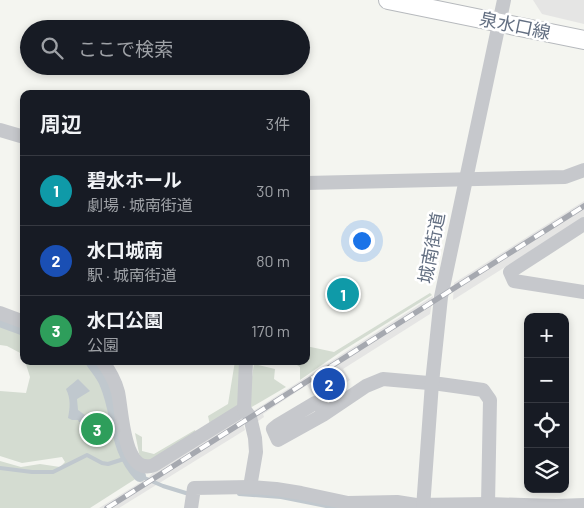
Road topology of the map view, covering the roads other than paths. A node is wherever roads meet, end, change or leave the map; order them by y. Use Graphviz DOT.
graph roads {
  1 [pos="388,0"];
  2 [pos="504,0"];
  3 [pos="499,23"];
  4 [pos="584,40"];
  5 [pos="0,130"];
  6 [pos="20,136"];
  7 [pos="584,170"];
  8 [pos="466,179"];
  9 [pos="310,184"];
  10 [pos="584,224"];
  11 [pos="584,292"];
  12 [pos="0,314"];
  13 [pos="20,321"];
  14 [pos="105,365"];
  15 [pos="246,365"];
  16 [pos="432,383"];
  17 [pos="244,409"];
  18 [pos="328,411"];
  19 [pos="250,487"];
  20 [pos="192,499"];
  21 [pos="488,504"];
  22 [pos="584,505"];
  23 [pos="424,506"];
  1 -- 3 [label="main road, 泉水口線"];
  2 -- 3 [label="street, 城南街道"];
  3 -- 4 [label="main road, 泉水口線"];
  3 -- 8 [label="street, 城南街道"];
  5 -- 6 [label="street"];
  7 -- 8 [label="street"];
  8 -- 9 [label="street"];
  8 -- 16 [label="street, 城南街道"];
  10 -- 11 [label="street"];
  12 -- 13 [label="street"];
  14 -- 17 [label="street"];
  15 -- 17 [label="street"];
  16 -- 18 [label="street"];
  16 -- 21 [label="street"];
  16 -- 23 [label="street, 城南街道"];
  17 -- 19 [label="street"];
  19 -- 20 [label="street"];
  19 -- 23 [label="street"];
  21 -- 22 [label="street"];
  21 -- 23 [label="street"];
}
